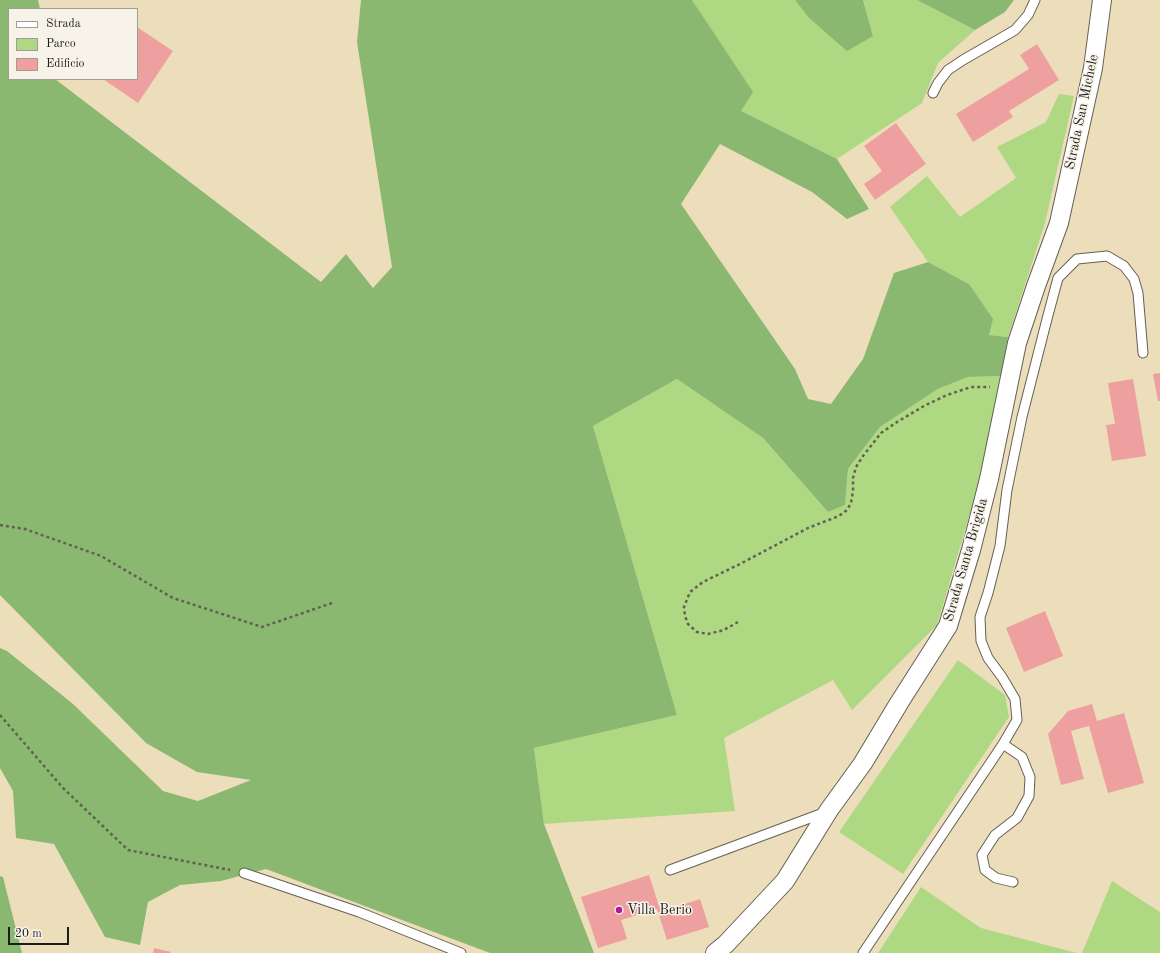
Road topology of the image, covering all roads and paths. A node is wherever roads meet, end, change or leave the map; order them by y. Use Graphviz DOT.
graph roads {
  1 [pos="1035,0"];
  2 [pos="1102,0"];
  3 [pos="933,94"];
  4 [pos="1059,223"];
  5 [pos="1143,353"];
  6 [pos="1008,385"];
  7 [pos="0,524"];
  8 [pos="335,602"];
  9 [pos="738,622"];
  10 [pos="0,715"];
  11 [pos="1003,744"];
  12 [pos="829,810"];
  13 [pos="670,870"];
  14 [pos="244,873"];
  15 [pos="1013,882"];
  16 [pos="461,953"];
  17 [pos="715,953"];
  18 [pos="863,953"];
  1 -- 3 [label="lane"];
  2 -- 4 [label="street, Strada San Michele"];
  4 -- 6 [label="street, Strada Santa Brigida"];
  5 -- 11 [label="lane"];
  6 -- 9 [label="path"];
  6 -- 12 [label="street, Strada Santa Brigida"];
  7 -- 8 [label="path"];
  10 -- 14 [label="path"];
  11 -- 15 [label="lane"];
  11 -- 18 [label="lane"];
  12 -- 13 [label="lane"];
  12 -- 17 [label="street, Strada Santa Brigida"];
  14 -- 16 [label="lane"];
}
